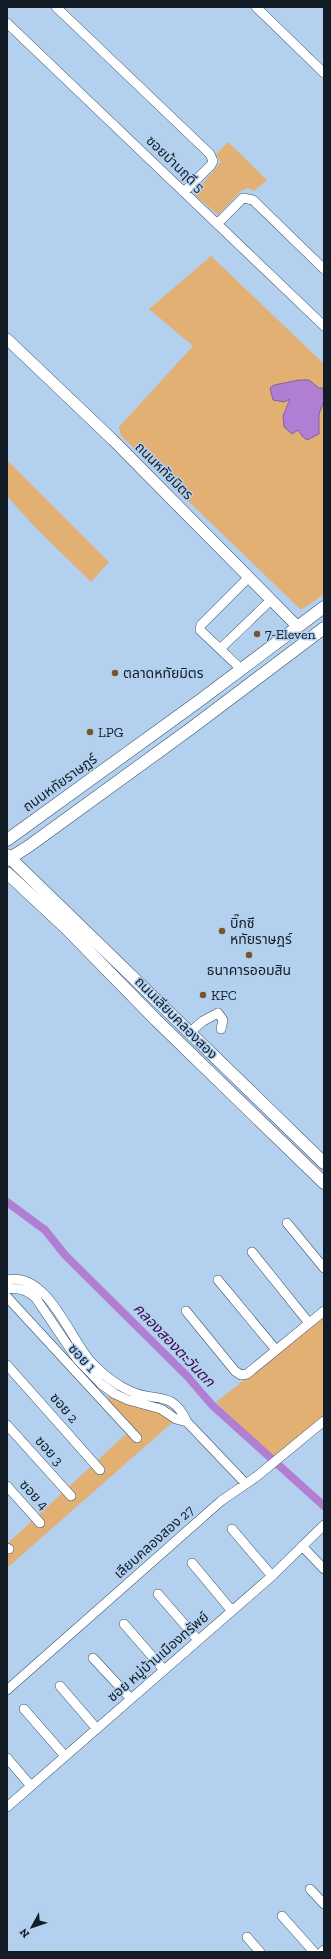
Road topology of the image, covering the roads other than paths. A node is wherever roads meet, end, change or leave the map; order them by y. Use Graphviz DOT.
graph roads {
  1 [pos="56,7"];
  2 [pos="256,7"];
  3 [pos="7,23"];
  4 [pos="324,73"];
  5 [pos="184,192"];
  6 [pos="217,224"];
  7 [pos="324,269"];
  8 [pos="324,326"];
  9 [pos="7,339"];
  10 [pos="249,578"];
  11 [pos="271,600"];
  12 [pos="324,607"];
  13 [pos="297,626"];
  14 [pos="324,628"];
  15 [pos="308,638"];
  16 [pos="220,649"];
  17 [pos="240,668"];
  18 [pos="7,840"];
  19 [pos="29,846"];
  20 [pos="8,858"];
  21 [pos="10,876"];
  22 [pos="29,876"];
  23 [pos="221,1029"];
  24 [pos="190,1032"];
  25 [pos="268,1108"];
  26 [pos="258,1120"];
  27 [pos="324,1163"];
  28 [pos="324,1183"];
  29 [pos="287,1223"];
  30 [pos="252,1252"];
  31 [pos="324,1268"];
  32 [pos="7,1280"];
  33 [pos="218,1280"];
  34 [pos="7,1289"];
  35 [pos="7,1297"];
  36 [pos="186,1311"];
  37 [pos="324,1311"];
  38 [pos="309,1323"];
  39 [pos="276,1350"];
  40 [pos="77,1354"];
  41 [pos="7,1364"];
  42 [pos="70,1366"];
  43 [pos="324,1421"];
  44 [pos="7,1425"];
  45 [pos="137,1438"];
  46 [pos="100,1470"];
  47 [pos="246,1484"];
  48 [pos="7,1486"];
  49 [pos="71,1496"];
  50 [pos="40,1523"];
  51 [pos="324,1525"];
  52 [pos="232,1529"];
  53 [pos="302,1546"];
  54 [pos="192,1563"];
  55 [pos="324,1569"];
  56 [pos="272,1576"];
  57 [pos="158,1594"];
  58 [pos="232,1610"];
  59 [pos="124,1624"];
  60 [pos="198,1640"];
  61 [pos="93,1658"];
  62 [pos="164,1670"];
  63 [pos="60,1686"];
  64 [pos="7,1690"];
  65 [pos="131,1699"];
  66 [pos="24,1709"];
  67 [pos="97,1729"];
  68 [pos="65,1756"];
  69 [pos="7,1758"];
  70 [pos="31,1786"];
  71 [pos="7,1806"];
  72 [pos="310,1889"];
  73 [pos="324,1904"];
  74 [pos="282,1916"];
  75 [pos="247,1937"];
  76 [pos="324,1950"];
  77 [pos="260,1952"];
  78 [pos="314,1952"];
  79 [pos="322,1952"];
  1 -- 5 [label="street"];
  2 -- 4 [label="street"];
  3 -- 5 [label="street, ซอยบ้านฤดี 5"];
  5 -- 6 [label="street, ซอยบ้านฤดี 5"];
  6 -- 7 [label="street"];
  6 -- 8 [label="street, ซอยบ้านฤดี 5"];
  9 -- 10 [label="street, ถนนหทัยมิตร"];
  10 -- 11 [label="street, ถนนหทัยมิตร"];
  10 -- 16 [label="street"];
  11 -- 13 [label="street, ถนนหทัยมิตร"];
  11 -- 16 [label="street"];
  12 -- 13 [label="main road, ถนนหทัยราษฎร์"];
  13 -- 15 [label="main road"];
  13 -- 17 [label="main road, ถนนหทัยราษฎร์"];
  14 -- 15 [label="main road"];
  15 -- 19 [label="main road"];
  16 -- 17 [label="street"];
  17 -- 18 [label="main road, ถนนหทัยราษฎร์"];
  19 -- 20 [label="main road"];
  19 -- 22 [label="main road"];
  20 -- 22 [label="main road, ถนนเลียบคลองสอง"];
  21 -- 26 [label="main road, ถนนเลียบคลองสอง"];
  22 -- 24 [label="main road, ถนนเลียบคลองสอง"];
  23 -- 24 [label="street"];
  24 -- 25 [label="main road, ถนนเลียบคลองสอง"];
  25 -- 26 [label="main road"];
  25 -- 27 [label="main road, ถนนเลียบคลองสอง"];
  26 -- 28 [label="main road, ถนนเลียบคลองสอง"];
  29 -- 31 [label="street"];
  30 -- 38 [label="street"];
  32 -- 40 [label="street"];
  33 -- 39 [label="street"];
  34 -- 40 [label="street"];
  35 -- 42 [label="street, ซอย 1"];
  36 -- 39 [label="street"];
  37 -- 38 [label="street"];
  38 -- 39 [label="street"];
  40 -- 42 [label="street"];
  40 -- 47 [label="street"];
  41 -- 46 [label="street, ซอย 2"];
  42 -- 45 [label="street, ซอย 1"];
  43 -- 47 [label="street, เลียบคลองสอง 27"];
  44 -- 49 [label="street, ซอย 3"];
  47 -- 64 [label="street, เลียบคลองสอง 27"];
  48 -- 50 [label="street, ซอย 4"];
  51 -- 53 [label="street, ซอย หมู่บ้านเมืองทรัพย์"];
  52 -- 56 [label="street"];
  53 -- 55 [label="street"];
  53 -- 56 [label="street, ซอย หมู่บ้านเมืองทรัพย์"];
  54 -- 58 [label="street"];
  56 -- 58 [label="street, ซอย หมู่บ้านเมืองทรัพย์"];
  57 -- 60 [label="street"];
  58 -- 60 [label="street, ซอย หมู่บ้านเมืองทรัพย์"];
  59 -- 62 [label="street"];
  60 -- 62 [label="street, ซอย หมู่บ้านเมืองทรัพย์"];
  61 -- 65 [label="street"];
  62 -- 65 [label="street, ซอย หมู่บ้านเมืองทรัพย์"];
  63 -- 67 [label="street"];
  65 -- 67 [label="street, ซอย หมู่บ้านเมืองทรัพย์"];
  66 -- 68 [label="street"];
  67 -- 68 [label="street, ซอย หมู่บ้านเมืองทรัพย์"];
  68 -- 70 [label="street, ซอย หมู่บ้านเมืองทรัพย์"];
  69 -- 70 [label="street"];
  70 -- 71 [label="street, ซอย หมู่บ้านเมืองทรัพย์"];
  72 -- 73 [label="street"];
  74 -- 78 [label="street"];
  75 -- 77 [label="street"];
  76 -- 79 [label="street"];
}
